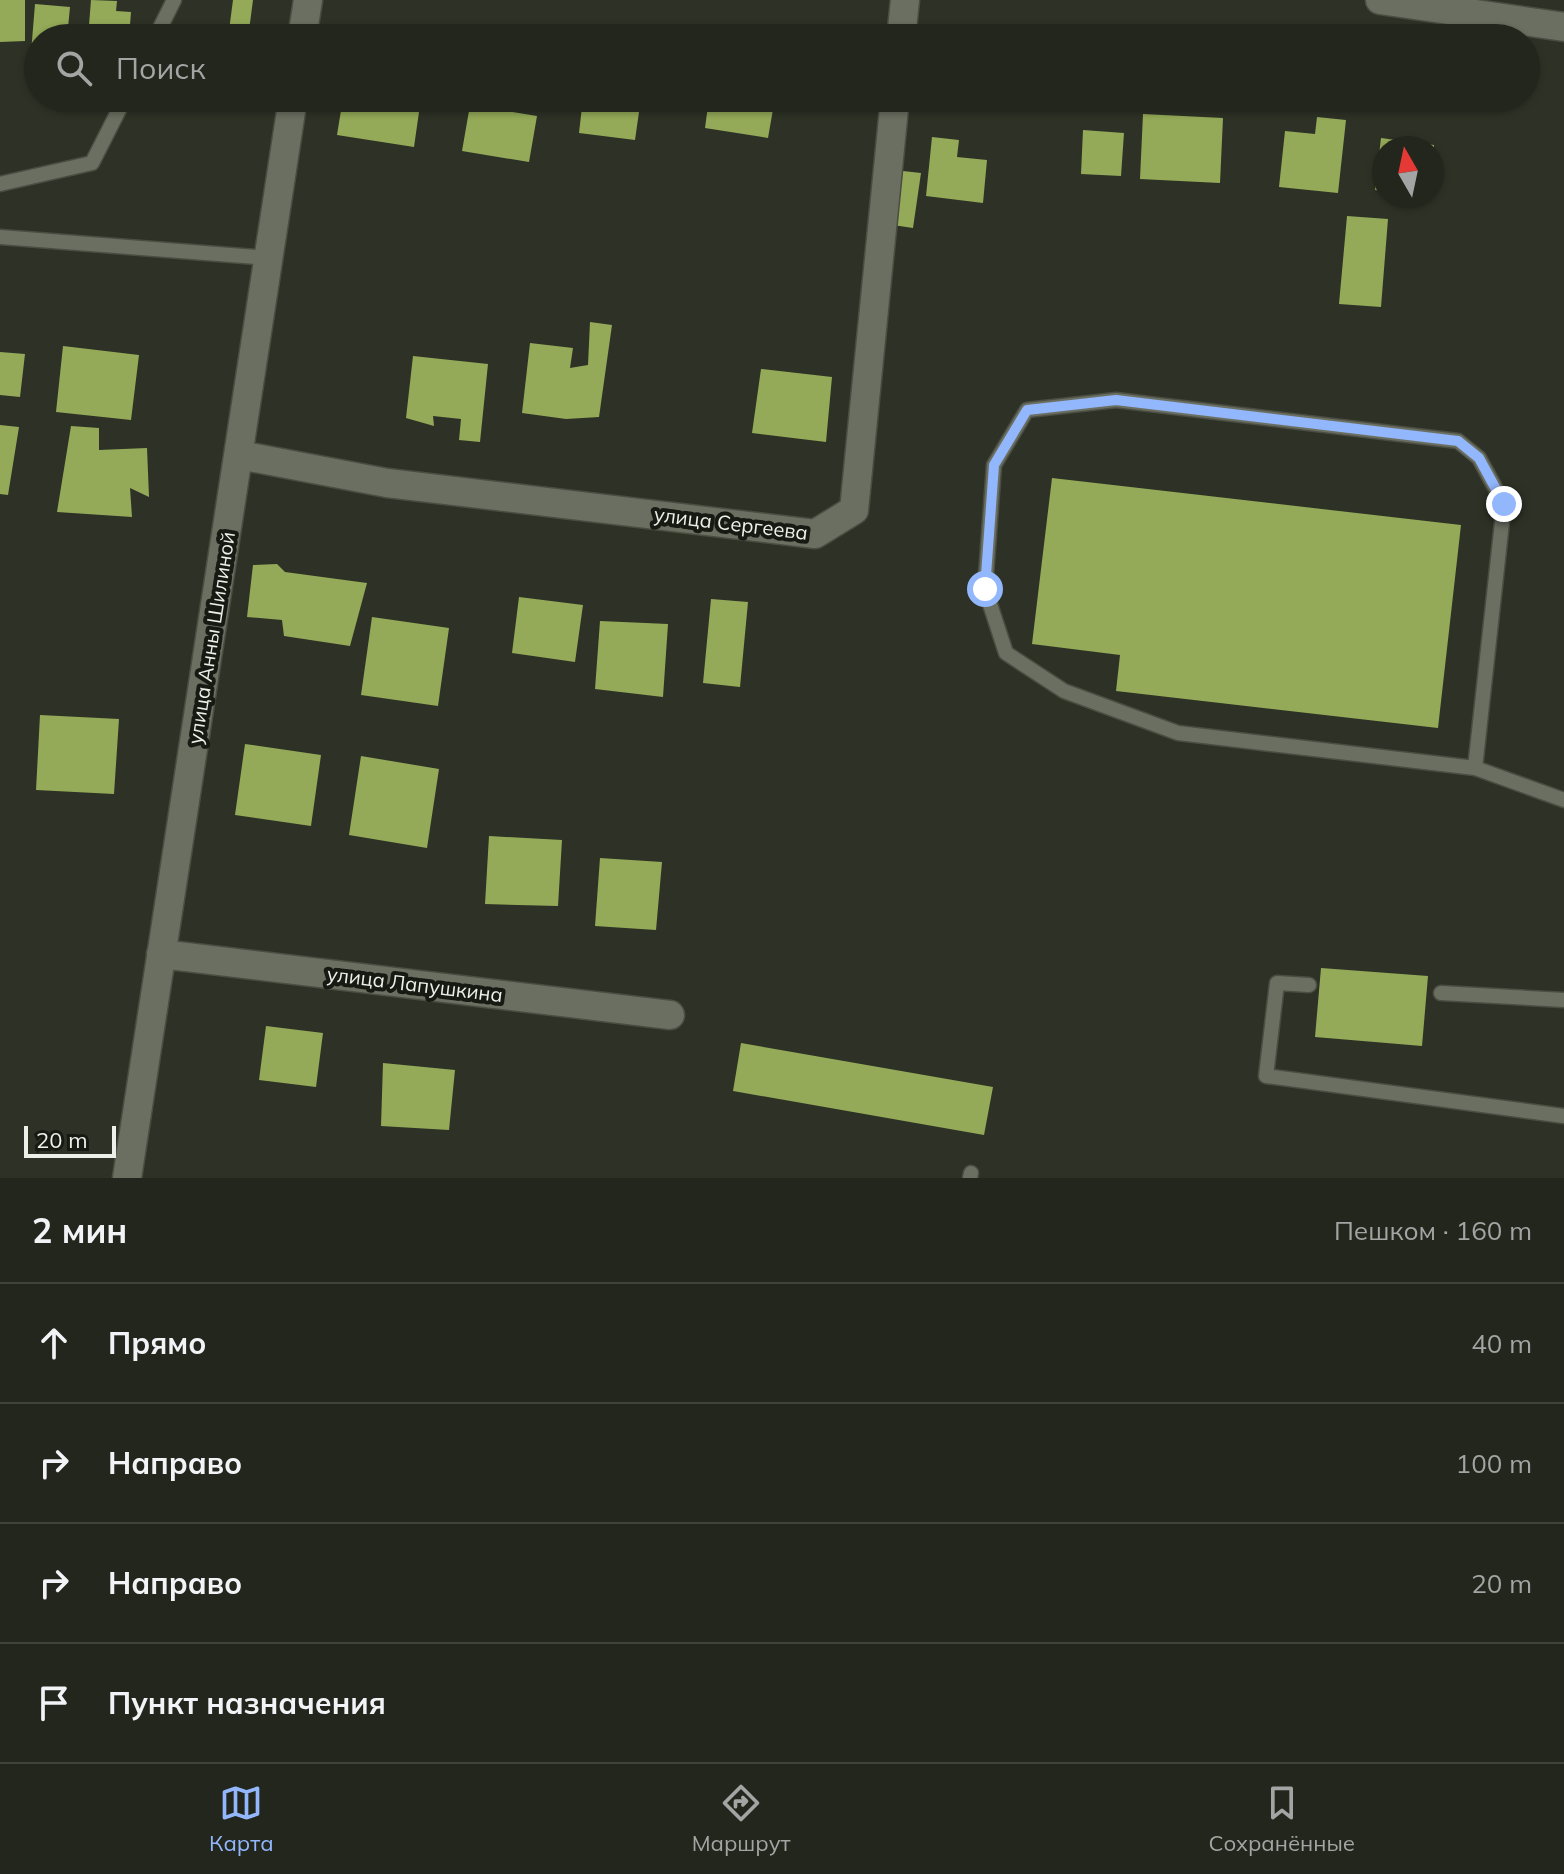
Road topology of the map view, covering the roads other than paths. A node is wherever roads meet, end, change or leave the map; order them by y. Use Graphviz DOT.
graph roads {
  1 [pos="174,0"];
  2 [pos="308,0"];
  3 [pos="905,0"];
  4 [pos="1380,0"];
  5 [pos="162,24"];
  6 [pos="304,24"];
  7 [pos="902,24"];
  8 [pos="1564,27"];
  9 [pos="118,112"];
  10 [pos="291,112"];
  11 [pos="894,112"];
  12 [pos="0,184"];
  13 [pos="0,237"];
  14 [pos="269,258"];
  15 [pos="239,455"];
  16 [pos="1475,768"];
  17 [pos="1564,800"];
  18 [pos="161,954"];
  19 [pos="1309,985"];
  20 [pos="1441,993"];
  21 [pos="1564,1000"];
  22 [pos="670,1015"];
  23 [pos="1564,1116"];
  24 [pos="127,1178"];
  1 -- 5 [label="lane"];
  2 -- 6 [label="street"];
  3 -- 7 [label="street"];
  4 -- 8 [label="street"];
  9 -- 12 [label="lane"];
  10 -- 14 [label="street, улица Анны Шилиной"];
  11 -- 15 [label="street, улица Сергеева"];
  13 -- 14 [label="lane"];
  14 -- 15 [label="street, улица Анны Шилиной"];
  15 -- 18 [label="street, улица Анны Шилиной"];
  16 -- 16 [label="lane"];
  16 -- 17 [label="lane"];
  18 -- 22 [label="street, улица Лапушкина"];
  18 -- 24 [label="street, улица Анны Шилиной"];
  19 -- 23 [label="lane"];
  20 -- 21 [label="lane"];
}
